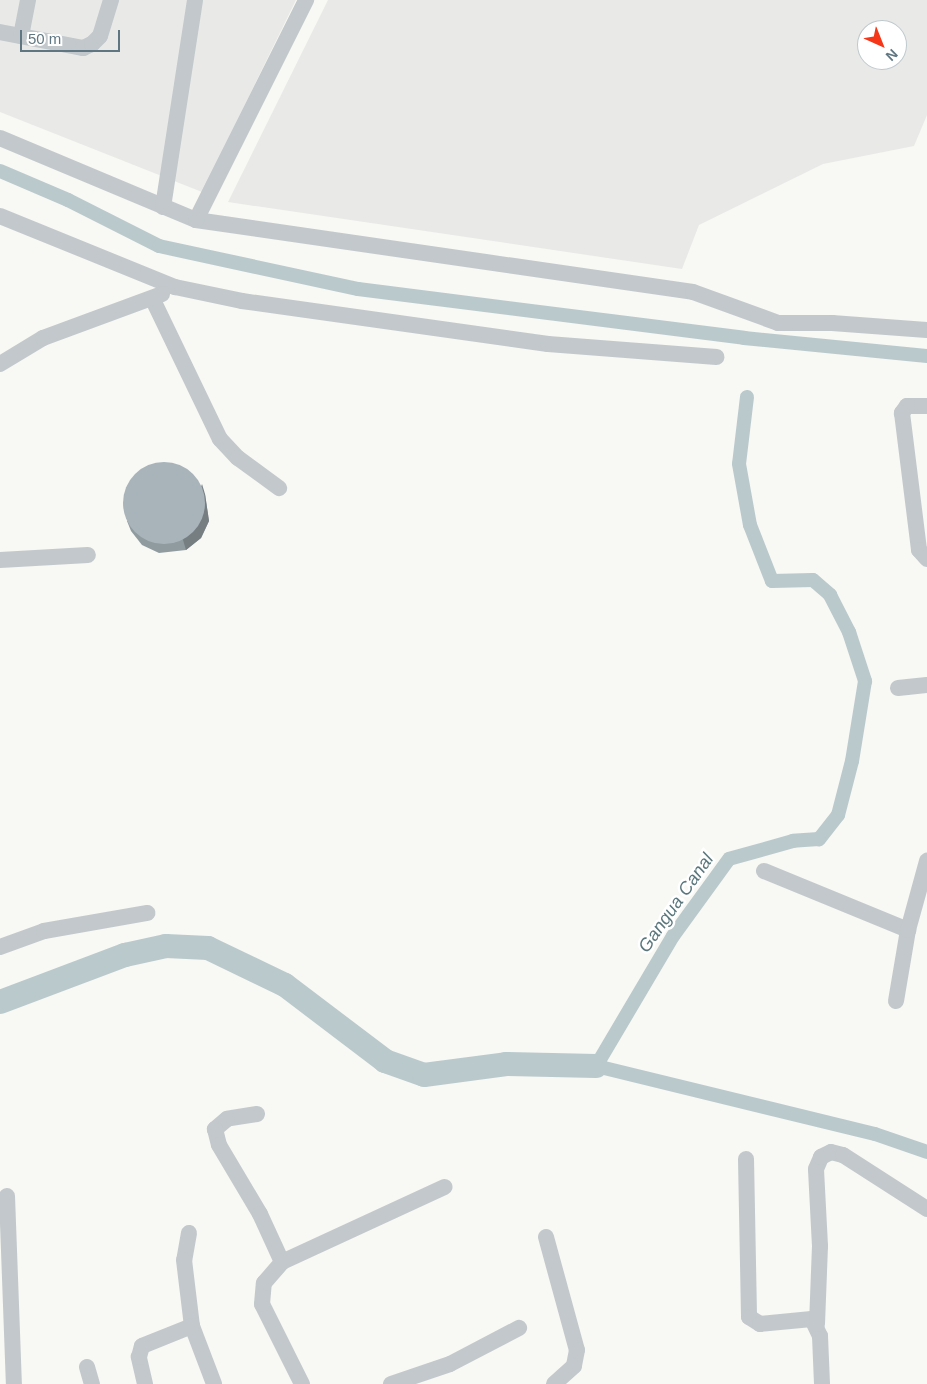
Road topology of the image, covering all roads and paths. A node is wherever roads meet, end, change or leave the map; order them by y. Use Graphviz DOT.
graph roads {
  1 [pos="28,0"];
  2 [pos="111,0"];
  3 [pos="195,0"];
  4 [pos="306,0"];
  5 [pos="0,32"];
  6 [pos="21,36"];
  7 [pos="0,138"];
  8 [pos="163,207"];
  9 [pos="0,216"];
  10 [pos="196,220"];
  11 [pos="175,287"];
  12 [pos="153,300"];
  13 [pos="927,330"];
  14 [pos="717,357"];
  15 [pos="0,364"];
  16 [pos="927,406"];
  17 [pos="279,488"];
  18 [pos="88,555"];
  19 [pos="927,559"];
  20 [pos="0,560"];
  21 [pos="927,685"];
  22 [pos="898,688"];
  23 [pos="927,861"];
  24 [pos="764,871"];
  25 [pos="147,913"];
  26 [pos="908,930"];
  27 [pos="0,947"];
  28 [pos="896,1001"];
  29 [pos="257,1114"];
  30 [pos="746,1159"];
  31 [pos="444,1187"];
  32 [pos="7,1196"];
  33 [pos="927,1209"];
  34 [pos="189,1233"];
  35 [pos="546,1237"];
  36 [pos="282,1262"];
  37 [pos="6,1312"];
  38 [pos="816,1324"];
  39 [pos="192,1326"];
  40 [pos="519,1328"];
  41 [pos="86,1366"];
  42 [pos="14,1384"];
  43 [pos="92,1384"];
  44 [pos="146,1384"];
  45 [pos="214,1384"];
  46 [pos="302,1384"];
  47 [pos="391,1384"];
  48 [pos="554,1384"];
  49 [pos="822,1384"];
  1 -- 6 [label="street"];
  2 -- 6 [label="street"];
  3 -- 8 [label="street"];
  4 -- 10 [label="street"];
  5 -- 6 [label="street"];
  7 -- 8 [label="street"];
  8 -- 10 [label="street"];
  9 -- 11 [label="street"];
  10 -- 13 [label="street"];
  11 -- 12 [label="street"];
  11 -- 14 [label="street"];
  12 -- 15 [label="street"];
  12 -- 17 [label="street"];
  16 -- 19 [label="street"];
  18 -- 20 [label="street"];
  21 -- 22 [label="street"];
  23 -- 26 [label="street"];
  24 -- 26 [label="street"];
  25 -- 27 [label="street"];
  26 -- 28 [label="street"];
  29 -- 36 [label="street"];
  30 -- 38 [label="street"];
  31 -- 36 [label="street"];
  32 -- 37 [label="street"];
  33 -- 38 [label="street"];
  34 -- 39 [label="street"];
  35 -- 48 [label="street"];
  36 -- 46 [label="street"];
  37 -- 42 [label="street"];
  38 -- 49 [label="street"];
  39 -- 44 [label="street"];
  39 -- 45 [label="street"];
  40 -- 47 [label="street"];
  41 -- 43 [label="street"];
}
